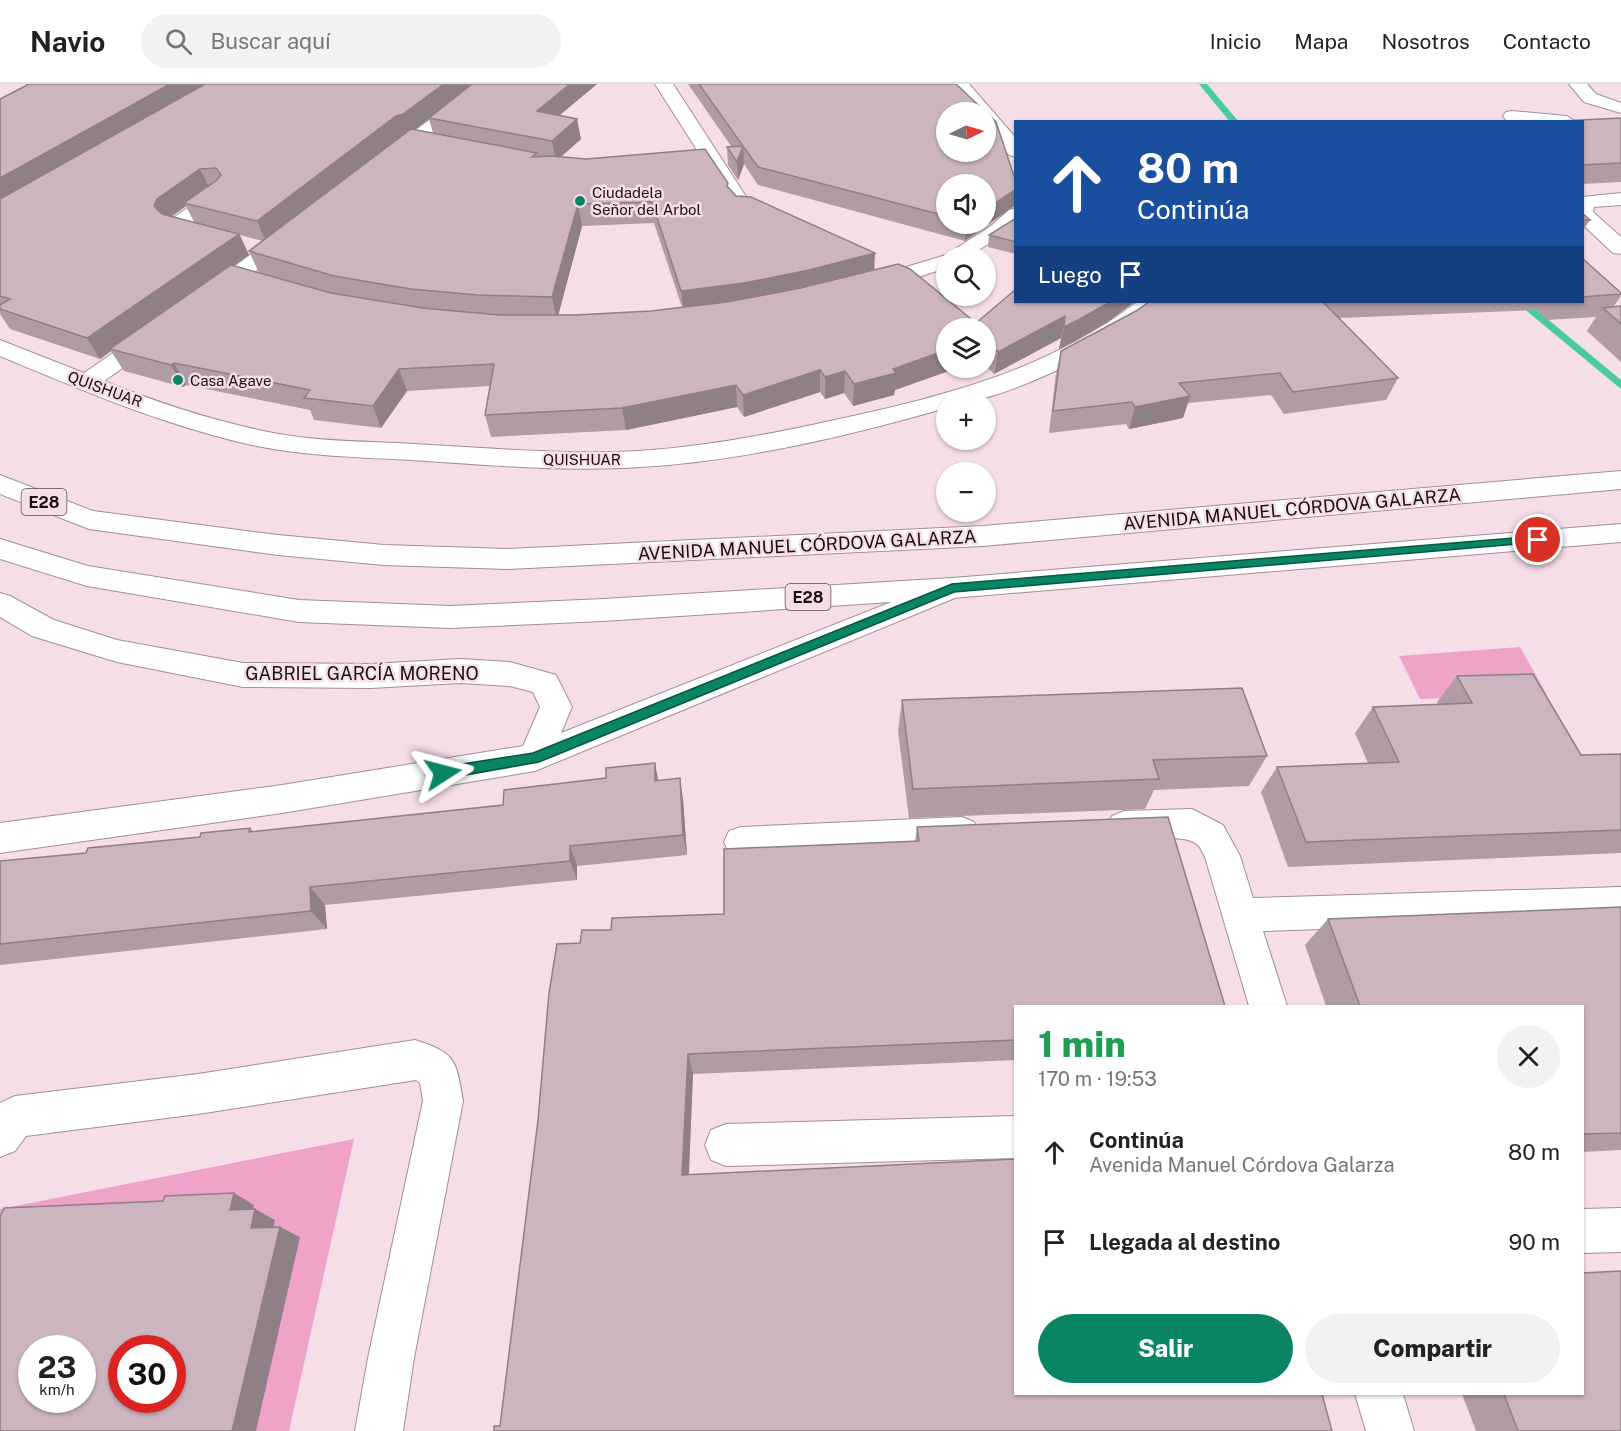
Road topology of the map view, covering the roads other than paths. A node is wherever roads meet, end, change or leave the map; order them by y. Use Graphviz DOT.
graph roads {
  1 [pos="489,84"];
  2 [pos="664,84"];
  3 [pos="960,84"];
  4 [pos="1578,84"];
  5 [pos="975,102"];
  6 [pos="1621,108"];
  7 [pos="1512,116"];
  8 [pos="1549,120"];
  9 [pos="996,127"];
  10 [pos="411,141"];
  11 [pos="435,146"];
  12 [pos="1014,149"];
  13 [pos="716,162"];
  14 [pos="694,164"];
  15 [pos="373,171"];
  16 [pos="218,195"];
  17 [pos="1621,199"];
  18 [pos="1584,207"];
  19 [pos="746,212"];
  20 [pos="1584,214"];
  21 [pos="1014,216"];
  22 [pos="307,222"];
  23 [pos="972,246"];
  24 [pos="1621,248"];
  25 [pos="268,251"];
  26 [pos="936,265"];
  27 [pos="849,291"];
  28 [pos="1150,303"];
  29 [pos="190,310"];
  30 [pos="171,323"];
  31 [pos="0,347"];
  32 [pos="86,383"];
  33 [pos="1621,480"];
  34 [pos="0,484"];
  35 [pos="1621,533"];
  36 [pos="0,549"];
  37 [pos="952,588"];
  38 [pos="0,604"];
  39 [pos="535,758"];
  40 [pos="1098,827"];
  41 [pos="996,832"];
  42 [pos="0,838"];
  43 [pos="741,842"];
  44 [pos="1621,903"];
  45 [pos="1241,915"];
  46 [pos="1268,1005"];
  47 [pos="5,1124"];
  48 [pos="1014,1137"];
  49 [pos="726,1145"];
  50 [pos="1621,1230"];
  51 [pos="1584,1231"];
  52 [pos="1379,1395"];
  53 [pos="379,1431"];
  54 [pos="1390,1431"];
  1 -- 10 [label="street"];
  2 -- 13 [label="street"];
  3 -- 5 [label="street"];
  4 -- 6 [label="street"];
  7 -- 8 [label="street"];
  9 -- 12 [label="street"];
  10 -- 11 [label="street"];
  10 -- 15 [label="street"];
  13 -- 14 [label="street"];
  13 -- 19 [label="street"];
  16 -- 25 [label="street"];
  17 -- 18 [label="street"];
  20 -- 24 [label="street"];
  21 -- 23 [label="street"];
  22 -- 25 [label="street"];
  25 -- 29 [label="street"];
  26 -- 27 [label="street"];
  28 -- 32 [label="street, QUISHUAR"];
  30 -- 32 [label="street"];
  31 -- 32 [label="street, QUISHUAR"];
  33 -- 34 [label="street, AVENIDA MANUEL CÓRDOVA GALARZA / E28"];
  35 -- 37 [label="street, E28"];
  36 -- 37 [label="street, E28"];
  37 -- 39 [label="street"];
  38 -- 39 [label="street, GABRIEL GARCÍA MORENO"];
  39 -- 42 [label="street"];
  40 -- 45 [label="street"];
  41 -- 43 [label="street"];
  44 -- 45 [label="street"];
  45 -- 46 [label="street"];
  47 -- 53 [label="street"];
  48 -- 49 [label="street"];
  50 -- 51 [label="street"];
  52 -- 54 [label="street"];
}
